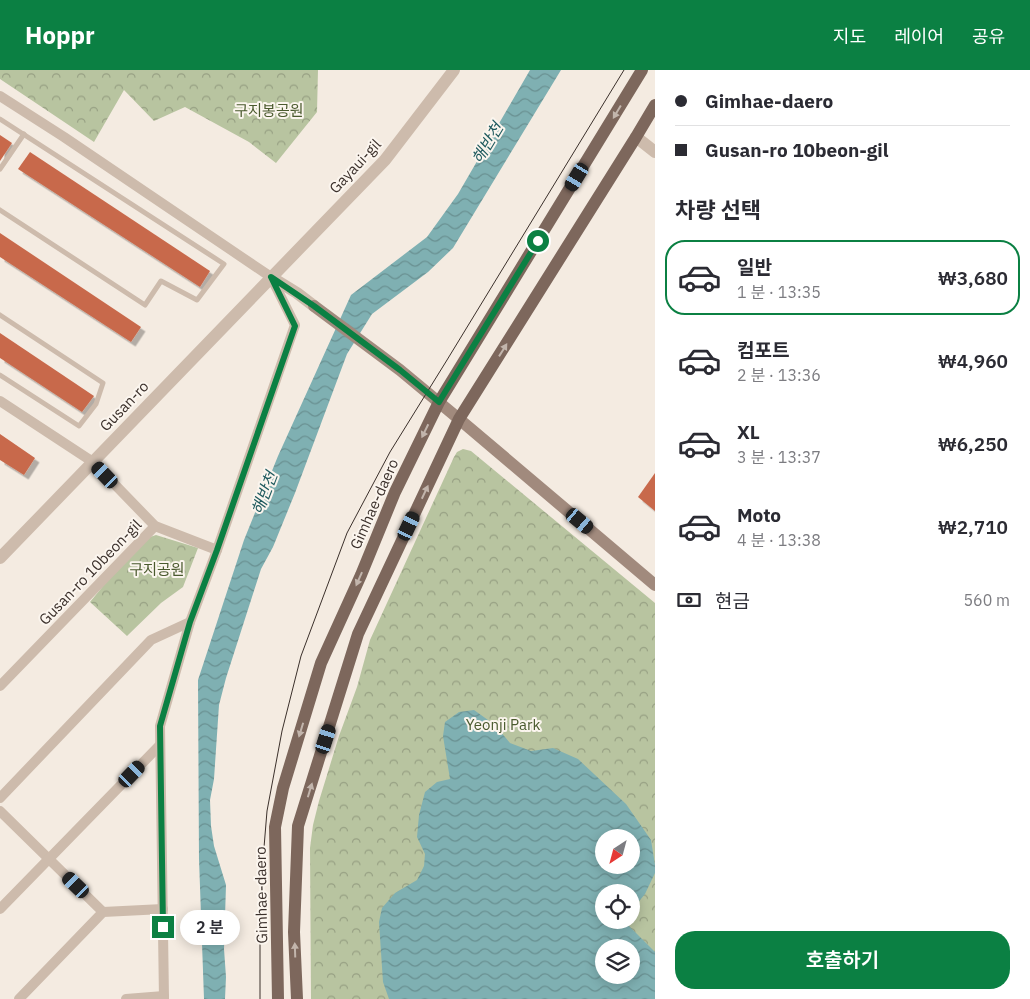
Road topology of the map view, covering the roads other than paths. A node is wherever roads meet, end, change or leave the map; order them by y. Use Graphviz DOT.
graph roads {
  1 [pos="454,70"];
  2 [pos="642,70"];
  3 [pos="0,96"];
  4 [pos="655,105"];
  5 [pos="0,119"];
  6 [pos="24,134"];
  7 [pos="636,137"];
  8 [pos="655,152"];
  9 [pos="0,169"];
  10 [pos="0,210"];
  11 [pos="271,277"];
  12 [pos="314,306"];
  13 [pos="0,315"];
  14 [pos="0,375"];
  15 [pos="0,401"];
  16 [pos="439,402"];
  17 [pos="459,419"];
  18 [pos="92,462"];
  19 [pos="155,526"];
  20 [pos="217,550"];
  21 [pos="0,558"];
  22 [pos="655,585"];
  23 [pos="190,622"];
  24 [pos="0,686"];
  25 [pos="160,745"];
  26 [pos="0,798"];
  27 [pos="0,811"];
  28 [pos="49,858"];
  29 [pos="0,909"];
  30 [pos="163,909"];
  31 [pos="104,912"];
  32 [pos="164,997"];
  33 [pos="19,999"];
  34 [pos="126,999"];
  35 [pos="278,999"];
  36 [pos="297,999"];
  1 -- 11 [label="street, Gayaui-gil"];
  2 -- 16 [label="main road, Gimhae-daero, one-way"];
  3 -- 11 [label="street"];
  4 -- 7 [label="main road"];
  5 -- 6 [label="lane"];
  6 -- 9 [label="lane"];
  6 -- 10 [label="lane"];
  7 -- 8 [label="street"];
  17 -- 7 [label="main road, one-way"];
  11 -- 12 [label="street"];
  11 -- 18 [label="street, Gusan-ro"];
  11 -- 20 [label="street"];
  12 -- 16 [label="main road"];
  13 -- 14 [label="lane"];
  15 -- 18 [label="street"];
  16 -- 17 [label="main road"];
  16 -- 35 [label="main road, Gimhae-daero, one-way"];
  17 -- 22 [label="main road"];
  36 -- 17 [label="main road, one-way"];
  18 -- 19 [label="street"];
  18 -- 21 [label="street, Gusan-ro"];
  19 -- 20 [label="street, Gusan-ro 10beon-gil"];
  19 -- 24 [label="street, Gusan-ro 10beon-gil"];
  20 -- 23 [label="street"];
  23 -- 25 [label="street"];
  23 -- 26 [label="street"];
  25 -- 28 [label="street"];
  25 -- 30 [label="street"];
  27 -- 28 [label="street"];
  28 -- 29 [label="street"];
  28 -- 31 [label="street"];
  30 -- 31 [label="street"];
  30 -- 32 [label="street"];
  31 -- 33 [label="street"];
  32 -- 34 [label="street"];
}
